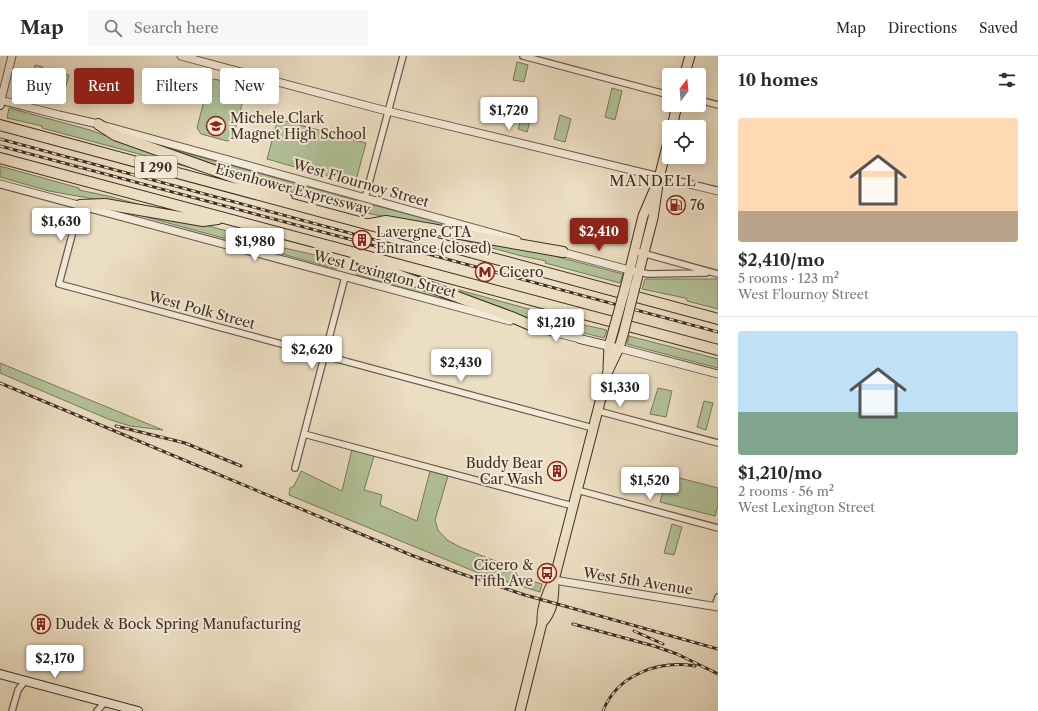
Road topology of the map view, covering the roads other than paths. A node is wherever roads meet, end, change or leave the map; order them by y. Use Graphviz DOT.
graph roads {
  1 [pos="12,56"];
  2 [pos="181,56"];
  3 [pos="403,56"];
  4 [pos="522,56"];
  5 [pos="690,56"];
  6 [pos="687,68"];
  7 [pos="662,93"];
  8 [pos="0,101"];
  9 [pos="706,102"];
  10 [pos="718,105"];
  11 [pos="388,111"];
  12 [pos="98,124"];
  13 [pos="0,125"];
  14 [pos="0,158"];
  15 [pos="662,164"];
  16 [pos="659,178"];
  17 [pos="0,184"];
  18 [pos="718,191"];
  19 [pos="365,198"];
  20 [pos="80,205"];
  21 [pos="297,205"];
  22 [pos="224,218"];
  23 [pos="367,224"];
  24 [pos="348,251"];
  25 [pos="564,252"];
  26 [pos="635,252"];
  27 [pos="645,254"];
  28 [pos="635,271"];
  29 [pos="718,274"];
  30 [pos="345,277"];
  31 [pos="631,286"];
  32 [pos="718,319"];
  33 [pos="537,328"];
  34 [pos="580,340"];
  35 [pos="609,346"];
  36 [pos="619,348"];
  37 [pos="718,350"];
  38 [pos="325,356"];
  39 [pos="608,371"];
  40 [pos="718,374"];
  41 [pos="598,411"];
  42 [pos="593,428"];
  43 [pos="304,434"];
  44 [pos="718,444"];
  45 [pos="295,468"];
  46 [pos="577,490"];
  47 [pos="573,506"];
  48 [pos="718,528"];
  49 [pos="554,580"];
  50 [pos="718,597"];
  51 [pos="717,606"];
  52 [pos="0,674"];
  53 [pos="25,681"];
  54 [pos="105,702"];
  55 [pos="12,711"];
  56 [pos="97,711"];
  57 [pos="138,711"];
  58 [pos="520,711"];
  1 -- 8 [label="street"];
  2 -- 11 [label="street"];
  3 -- 11 [label="street"];
  4 -- 7 [label="street"];
  5 -- 6 [label="main road"];
  8 -- 12 [label="street, West Flournoy Street"];
  9 -- 10 [label="street"];
  11 -- 16 [label="street"];
  11 -- 19 [label="street"];
  12 -- 19 [label="street, West Flournoy Street"];
  12 -- 21 [label="highway"];
  13 -- 21 [label="highway, Eisenhower Expressway / I 290"];
  14 -- 22 [label="highway, I 290"];
  15 -- 16 [label="main road"];
  16 -- 18 [label="street"];
  16 -- 26 [label="main road"];
  16 -- 27 [label="main road"];
  17 -- 20 [label="street, West Lexington Street"];
  19 -- 25 [label="street, West Flournoy Street"];
  20 -- 22 [label="highway"];
  20 -- 30 [label="street, West Lexington Street"];
  20 -- 38 [label="street, West Polk Street"];
  21 -- 23 [label="highway, Eisenhower Expressway / I 290"];
  22 -- 24 [label="highway, I 290"];
  23 -- 25 [label="highway"];
  23 -- 32 [label="highway, Eisenhower Expressway / I 290"];
  24 -- 33 [label="highway"];
  24 -- 37 [label="highway, I 290"];
  25 -- 28 [label="street, West Flournoy Street"];
  26 -- 27 [label="street, West Flournoy Street"];
  26 -- 28 [label="main road"];
  27 -- 28 [label="main road"];
  27 -- 29 [label="street, West Flournoy Street"];
  28 -- 29 [label="street, West Flournoy Street"];
  28 -- 31 [label="main road"];
  30 -- 33 [label="street, West Lexington Street"];
  30 -- 38 [label="street"];
  31 -- 35 [label="main road, bridge"];
  31 -- 36 [label="main road, bridge"];
  33 -- 34 [label="street, West Lexington Street"];
  34 -- 35 [label="main road, West Lexington Street"];
  35 -- 36 [label="street, West Lexington Street"];
  35 -- 39 [label="main road"];
  36 -- 39 [label="main road"];
  36 -- 40 [label="street, West Lexington Street"];
  38 -- 42 [label="street, West Polk Street"];
  38 -- 43 [label="street"];
  39 -- 41 [label="main road"];
  41 -- 42 [label="main road"];
  41 -- 44 [label="street"];
  42 -- 46 [label="main road"];
  43 -- 45 [label="street"];
  43 -- 47 [label="street"];
  46 -- 47 [label="main road"];
  46 -- 48 [label="street"];
  47 -- 49 [label="main road"];
  49 -- 51 [label="street, West 5th Avenue"];
  49 -- 58 [label="main road"];
  50 -- 51 [label="street"];
  52 -- 53 [label="main road"];
  53 -- 54 [label="main road"];
  53 -- 55 [label="street"];
  54 -- 56 [label="street"];
  54 -- 57 [label="main road"];
}
